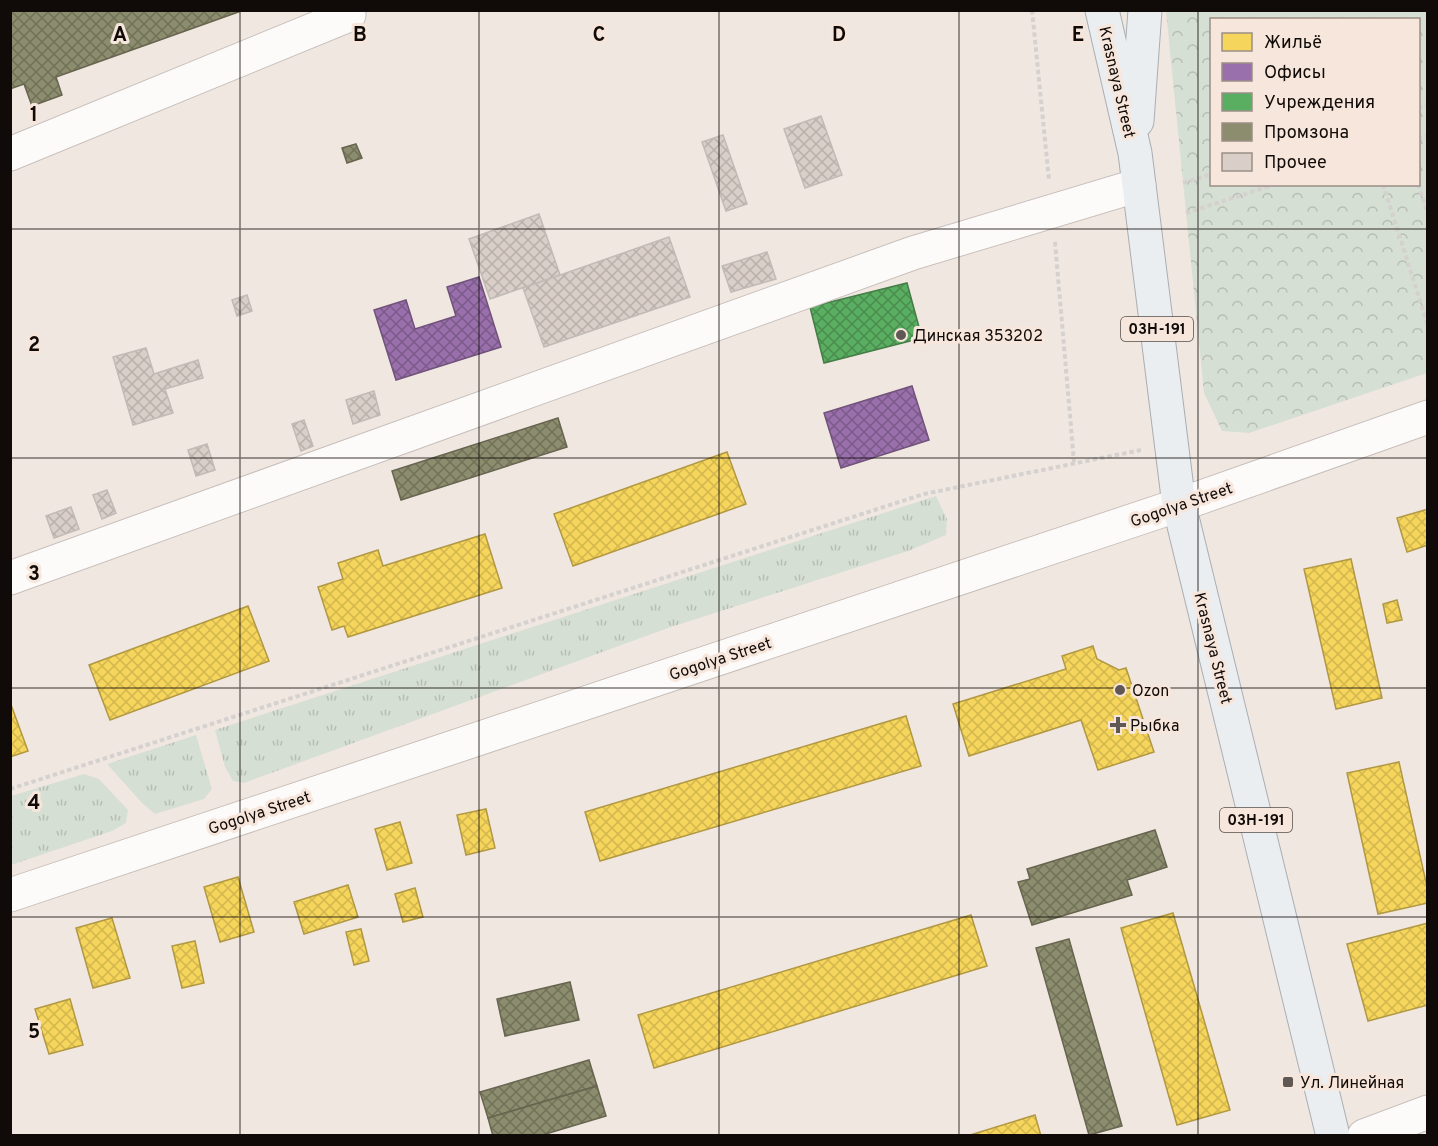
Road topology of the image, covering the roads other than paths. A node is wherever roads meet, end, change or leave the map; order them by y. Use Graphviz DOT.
graph roads {
  1 [pos="1102,10"];
  2 [pos="1145,10"];
  3 [pos="349,15"];
  4 [pos="1135,153"];
  5 [pos="10,154"];
  6 [pos="1139,184"];
  7 [pos="1428,417"];
  8 [pos="1179,505"];
  9 [pos="10,578"];
  10 [pos="10,895"];
  11 [pos="1428,1112"];
  12 [pos="1333,1136"];
  13 [pos="1364,1136"];
  1 -- 4 [label="main road, Krasnaya Street / 03Н-191"];
  2 -- 4 [label="main road, Krasnaya Street / 03Н-191"];
  3 -- 5 [label="street"];
  4 -- 6 [label="main road, Krasnaya Street / 03Н-191"];
  6 -- 8 [label="main road, Krasnaya Street / 03Н-191"];
  6 -- 9 [label="street"];
  7 -- 8 [label="street, Gogolya Street"];
  8 -- 10 [label="street, Gogolya Street"];
  8 -- 12 [label="main road, Krasnaya Street / 03Н-191"];
  11 -- 13 [label="street"];
}
